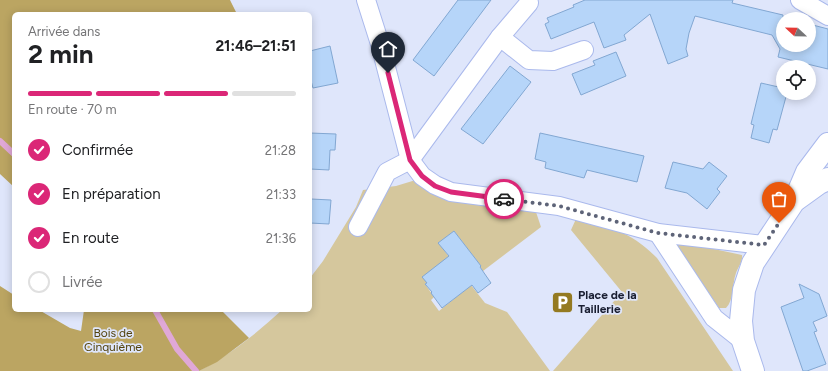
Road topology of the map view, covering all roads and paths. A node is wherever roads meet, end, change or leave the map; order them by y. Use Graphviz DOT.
graph roads {
  1 [pos="366,0"];
  2 [pos="800,0"];
  3 [pos="529,3"];
  4 [pos="828,16"];
  5 [pos="500,37"];
  6 [pos="584,50"];
  7 [pos="828,144"];
  8 [pos="410,160"];
  9 [pos="828,179"];
  10 [pos="794,201"];
  11 [pos="358,227"];
  12 [pos="658,233"];
  13 [pos="764,245"];
  14 [pos="743,341"];
  15 [pos="753,371"];
  1 -- 8 [label="street"];
  2 -- 4 [label="street"];
  3 -- 5 [label="street"];
  5 -- 6 [label="street"];
  5 -- 8 [label="street"];
  7 -- 10 [label="street"];
  8 -- 11 [label="street"];
  8 -- 12 [label="street"];
  9 -- 10 [label="street"];
  10 -- 13 [label="street"];
  12 -- 13 [label="street"];
  12 -- 14 [label="street"];
  13 -- 14 [label="street"];
  14 -- 15 [label="street"];
}
